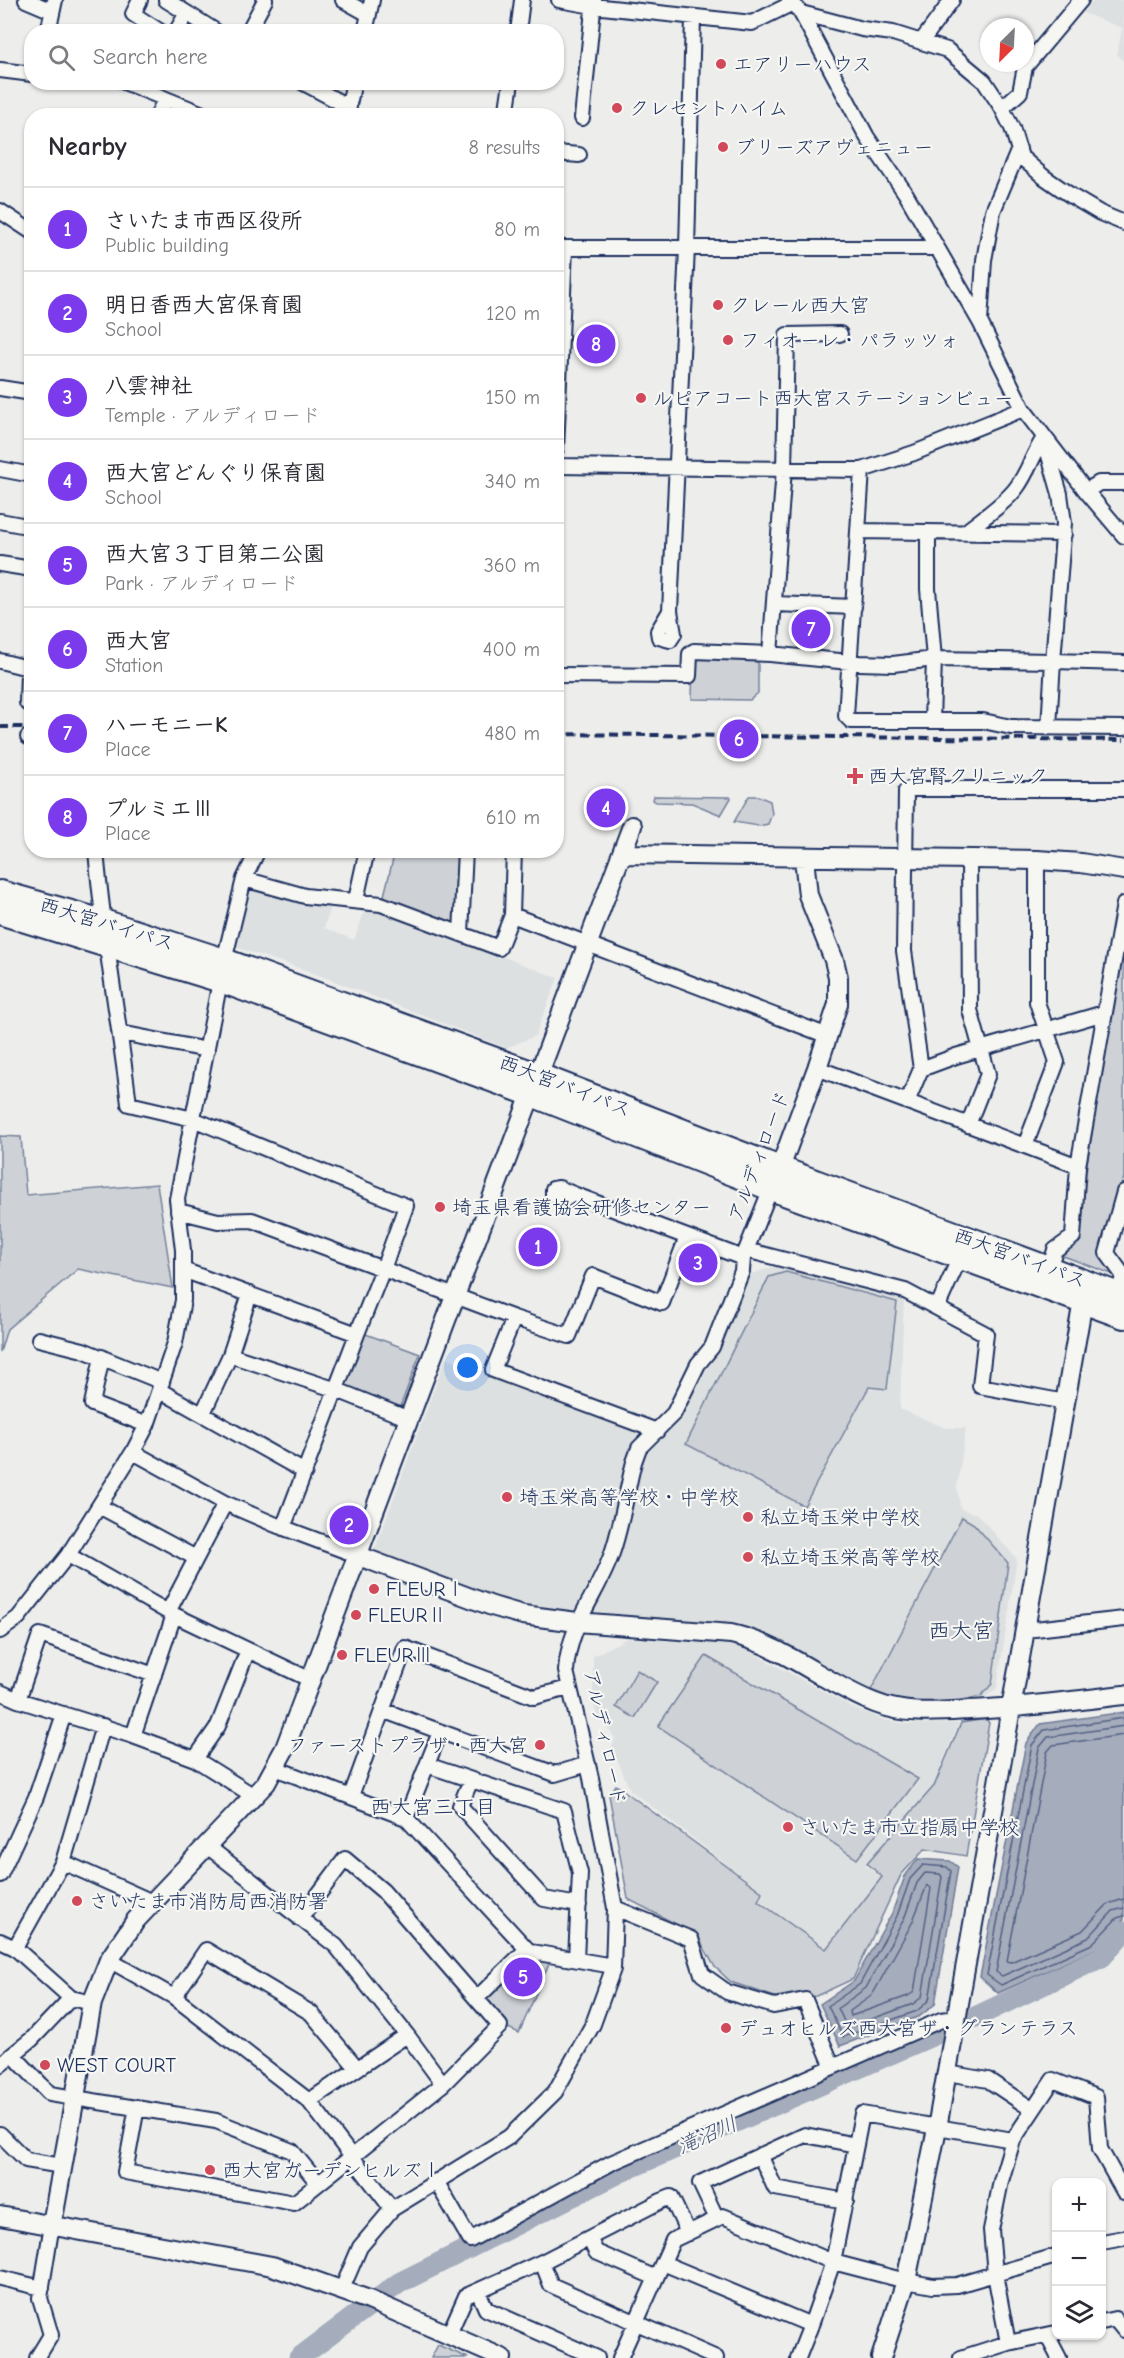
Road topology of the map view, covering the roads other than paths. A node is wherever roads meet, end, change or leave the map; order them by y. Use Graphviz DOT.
graph roads {
  1 [pos="26,0"];
  2 [pos="140,0"];
  3 [pos="166,0"];
  4 [pos="265,0"];
  5 [pos="343,0"];
  6 [pos="372,0"];
  7 [pos="522,0"];
  8 [pos="558,0"];
  9 [pos="952,0"];
  10 [pos="1081,0"];
  11 [pos="593,3"];
  12 [pos="620,4"];
  13 [pos="54,6"];
  14 [pos="794,6"];
  15 [pos="187,13"];
  16 [pos="368,14"];
  17 [pos="693,16"];
  18 [pos="50,24"];
  19 [pos="149,24"];
  20 [pos="181,24"];
  21 [pos="204,24"];
  22 [pos="252,24"];
  23 [pos="366,24"];
  24 [pos="519,24"];
  25 [pos="921,42"];
  26 [pos="0,70"];
  27 [pos="24,73"];
  28 [pos="142,90"];
  29 [pos="315,90"];
  30 [pos="352,90"];
  31 [pos="510,90"];
  32 [pos="165,100"];
  33 [pos="161,108"];
  34 [pos="191,108"];
  35 [pos="343,108"];
  36 [pos="349,108"];
  37 [pos="507,108"];
  38 [pos="1002,108"];
  39 [pos="582,118"];
  40 [pos="1019,149"];
  41 [pos="564,154"];
  42 [pos="579,155"];
  43 [pos="0,211"];
  44 [pos="1124,223"];
  45 [pos="24,227"];
  46 [pos="564,248"];
  47 [pos="687,248"];
  48 [pos="937,248"];
  49 [pos="980,322"];
  50 [pos="840,334"];
  51 [pos="0,388"];
  52 [pos="24,392"];
  53 [pos="1023,409"];
  54 [pos="1044,438"];
  55 [pos="564,466"];
  56 [pos="0,469"];
  57 [pos="677,469"];
  58 [pos="784,469"];
  59 [pos="862,470"];
  60 [pos="24,474"];
  61 [pos="1124,483"];
  62 [pos="1086,491"];
  63 [pos="0,521"];
  64 [pos="24,526"];
  65 [pos="859,531"];
  66 [pos="928,532"];
  67 [pos="964,533"];
  68 [pos="1064,534"];
  69 [pos="1124,536"];
  70 [pos="0,564"];
  71 [pos="24,568"];
  72 [pos="775,604"];
  73 [pos="854,607"];
  74 [pos="694,651"];
  75 [pos="770,654"];
  76 [pos="934,659"];
  77 [pos="0,661"];
  78 [pos="1053,661"];
  79 [pos="849,663"];
  80 [pos="1124,663"];
  81 [pos="24,666"];
  82 [pos="564,675"];
  83 [pos="932,721"];
  84 [pos="1049,727"];
  85 [pos="1124,728"];
  86 [pos="1124,789"];
  87 [pos="632,826"];
  88 [pos="622,854"];
  89 [pos="97,858"];
  90 [pos="254,858"];
  91 [pos="365,858"];
  92 [pos="465,858"];
  93 [pos="514,858"];
  94 [pos="804,858"];
  95 [pos="905,859"];
  96 [pos="969,859"];
  97 [pos="1037,860"];
  98 [pos="1124,870"];
  99 [pos="244,879"];
  100 [pos="0,893"];
  101 [pos="356,900"];
  102 [pos="1124,904"];
  103 [pos="0,912"];
  104 [pos="513,915"];
  105 [pos="105,934"];
  106 [pos="460,934"];
  107 [pos="588,945"];
  108 [pos="222,971"];
  109 [pos="1104,1013"];
  110 [pos="1046,1031"];
  111 [pos="121,1033"];
  112 [pos="828,1036"];
  113 [pos="980,1049"];
  114 [pos="207,1050"];
  115 [pos="817,1068"];
  116 [pos="921,1069"];
  117 [pos="535,1085"];
  118 [pos="908,1102"];
  119 [pos="193,1119"];
  120 [pos="969,1125"];
  121 [pos="1025,1146"];
  122 [pos="1078,1166"];
  123 [pos="776,1179"];
  124 [pos="1124,1192"];
  125 [pos="573,1194"];
  126 [pos="178,1211"];
  127 [pos="687,1237"];
  128 [pos="744,1254"];
  129 [pos="960,1257"];
  130 [pos="383,1269"];
  131 [pos="1049,1269"];
  132 [pos="183,1270"];
  133 [pos="250,1294"];
  134 [pos="456,1296"];
  135 [pos="1083,1300"];
  136 [pos="1122,1303"];
  137 [pos="938,1308"];
  138 [pos="514,1318"];
  139 [pos="357,1334"];
  140 [pos="39,1339"];
  141 [pos="230,1355"];
  142 [pos="102,1358"];
  143 [pos="161,1386"];
  144 [pos="337,1390"];
  145 [pos="1065,1402"];
  146 [pos="203,1413"];
  147 [pos="410,1419"];
  148 [pos="147,1425"];
  149 [pos="657,1431"];
  150 [pos="133,1452"];
  151 [pos="305,1472"];
  152 [pos="225,1503"];
  153 [pos="99,1506"];
  154 [pos="283,1528"];
  155 [pos="68,1555"];
  156 [pos="359,1556"];
  157 [pos="196,1558"];
  158 [pos="171,1614"];
  159 [pos="1124,1619"];
  160 [pos="577,1622"];
  161 [pos="1026,1630"];
  162 [pos="0,1631"];
  163 [pos="248,1650"];
  164 [pos="154,1675"];
  165 [pos="311,1680"];
  166 [pos="569,1688"];
  167 [pos="0,1692"];
  168 [pos="1124,1695"];
  169 [pos="18,1700"];
  170 [pos="1012,1708"];
  171 [pos="382,1710"];
  172 [pos="64,1714"];
  173 [pos="103,1726"];
  174 [pos="440,1732"];
  175 [pos="134,1736"];
  176 [pos="195,1759"];
  177 [pos="588,1764"];
  178 [pos="427,1765"];
  179 [pos="275,1768"];
  180 [pos="471,1780"];
  181 [pos="254,1796"];
  182 [pos="351,1796"];
  183 [pos="406,1818"];
  184 [pos="207,1846"];
  185 [pos="63,1862"];
  186 [pos="0,1875"];
  187 [pos="152,1902"];
  188 [pos="579,1905"];
  189 [pos="615,1908"];
  190 [pos="300,1919"];
  191 [pos="0,1941"];
  192 [pos="15,1948"];
  193 [pos="527,1949"];
  194 [pos="576,1959"];
  195 [pos="109,1960"];
  196 [pos="613,1966"];
  197 [pos="174,1997"];
  198 [pos="71,1998"];
  199 [pos="477,1998"];
  200 [pos="92,2003"];
  201 [pos="956,2024"];
  202 [pos="407,2035"];
  203 [pos="13,2055"];
  204 [pos="0,2065"];
  205 [pos="832,2065"];
  206 [pos="357,2068"];
  207 [pos="947,2073"];
  208 [pos="443,2084"];
  209 [pos="74,2098"];
  210 [pos="309,2102"];
  211 [pos="137,2107"];
  212 [pos="1033,2110"];
  213 [pos="937,2128"];
  214 [pos="0,2134"];
  215 [pos="1013,2140"];
  216 [pos="856,2145"];
  217 [pos="352,2156"];
  218 [pos="760,2156"];
  219 [pos="62,2166"];
  220 [pos="436,2181"];
  221 [pos="318,2183"];
  222 [pos="1124,2192"];
  223 [pos="846,2201"];
  224 [pos="392,2209"];
  225 [pos="0,2216"];
  226 [pos="717,2219"];
  227 [pos="52,2224"];
  228 [pos="688,2233"];
  229 [pos="589,2238"];
  230 [pos="1124,2238"];
  231 [pos="1106,2241"];
  232 [pos="1052,2257"];
  233 [pos="542,2262"];
  234 [pos="833,2262"];
  235 [pos="663,2263"];
  236 [pos="995,2274"];
  237 [pos="0,2278"];
  238 [pos="656,2278"];
  239 [pos="906,2282"];
  240 [pos="42,2288"];
  241 [pos="342,2289"];
  242 [pos="478,2291"];
  243 [pos="1106,2321"];
  244 [pos="636,2323"];
  245 [pos="811,2325"];
  246 [pos="1124,2330"];
  247 [pos="448,2334"];
  248 [pos="1052,2334"];
  249 [pos="1054,2340"];
  250 [pos="1008,2343"];
  251 [pos="38,2358"];
  252 [pos="502,2358"];
  253 [pos="597,2358"];
  254 [pos="620,2358"];
  255 [pos="716,2358"];
  256 [pos="798,2358"];
  257 [pos="881,2358"];
  258 [pos="961,2358"];
  259 [pos="1059,2358"];
  1 -- 13 [label="street"];
  2 -- 19 [label="street"];
  3 -- 15 [label="street"];
  4 -- 22 [label="street"];
  5 -- 16 [label="street"];
  6 -- 16 [label="street"];
  7 -- 24 [label="street"];
  8 -- 11 [label="street"];
  9 -- 25 [label="street"];
  10 -- 38 [label="street"];
  11 -- 12 [label="street"];
  11 -- 39 [label="street"];
  12 -- 17 [label="street"];
  13 -- 18 [label="street"];
  14 -- 17 [label="street"];
  14 -- 25 [label="street"];
  14 -- 48 [label="street"];
  15 -- 20 [label="street"];
  15 -- 21 [label="street"];
  16 -- 23 [label="street"];
  17 -- 47 [label="street"];
  25 -- 38 [label="street"];
  26 -- 27 [label="street"];
  28 -- 32 [label="street"];
  29 -- 35 [label="street"];
  30 -- 36 [label="street"];
  31 -- 37 [label="street"];
  32 -- 33 [label="street"];
  32 -- 34 [label="street"];
  38 -- 40 [label="street"];
  40 -- 44 [label="street"];
  40 -- 49 [label="street"];
  41 -- 42 [label="street"];
  43 -- 45 [label="street"];
  46 -- 47 [label="street"];
  47 -- 48 [label="street"];
  47 -- 57 [label="street"];
  48 -- 49 [label="street"];
  49 -- 53 [label="street"];
  50 -- 58 [label="street"];
  51 -- 52 [label="street"];
  53 -- 54 [label="street"];
  53 -- 59 [label="street"];
  54 -- 62 [label="street"];
  54 -- 67 [label="street"];
  54 -- 68 [label="street"];
  55 -- 57 [label="street"];
  56 -- 60 [label="street"];
  57 -- 58 [label="street"];
  57 -- 74 [label="street"];
  58 -- 59 [label="street"];
  58 -- 72 [label="street"];
  59 -- 65 [label="street"];
  61 -- 62 [label="street"];
  62 -- 69 [label="street"];
  63 -- 64 [label="street"];
  65 -- 66 [label="street"];
  65 -- 73 [label="street"];
  66 -- 67 [label="street"];
  66 -- 76 [label="street"];
  67 -- 68 [label="street"];
  68 -- 78 [label="street"];
  70 -- 71 [label="street"];
  72 -- 73 [label="street"];
  72 -- 75 [label="street"];
  73 -- 79 [label="street"];
  74 -- 75 [label="street"];
  74 -- 82 [label="street"];
  75 -- 79 [label="street"];
  76 -- 78 [label="street"];
  76 -- 79 [label="street"];
  76 -- 83 [label="street"];
  77 -- 81 [label="street"];
  78 -- 80 [label="street"];
  78 -- 84 [label="street"];
  79 -- 83 [label="street"];
  83 -- 84 [label="street"];
  84 -- 85 [label="street"];
  86 -- 95 [label="street"];
  87 -- 88 [label="street"];
  88 -- 94 [label="street"];
  88 -- 107 [label="street"];
  89 -- 105 [label="street"];
  90 -- 99 [label="street"];
  91 -- 101 [label="street"];
  92 -- 106 [label="street"];
  93 -- 104 [label="street"];
  94 -- 95 [label="street"];
  94 -- 112 [label="street, アルディロード"];
  95 -- 96 [label="street"];
  95 -- 116 [label="street"];
  96 -- 97 [label="street"];
  96 -- 113 [label="street"];
  97 -- 98 [label="street"];
  97 -- 110 [label="street"];
  99 -- 101 [label="street"];
  99 -- 108 [label="street"];
  100 -- 105 [label="highway, 西大宮バイパス"];
  101 -- 106 [label="street"];
  102 -- 109 [label="street"];
  103 -- 105 [label="highway, 西大宮バイパス"];
  104 -- 106 [label="street"];
  104 -- 107 [label="street"];
  105 -- 108 [label="highway, 西大宮バイパス"];
  105 -- 111 [label="street"];
  107 -- 112 [label="street"];
  107 -- 117 [label="street"];
  108 -- 114 [label="street"];
  108 -- 117 [label="highway, 西大宮バイパス"];
  109 -- 110 [label="street"];
  109 -- 122 [label="street"];
  110 -- 113 [label="street"];
  110 -- 121 [label="street"];
  111 -- 114 [label="street"];
  111 -- 119 [label="street"];
  112 -- 115 [label="street, アルディロード"];
  113 -- 116 [label="street"];
  113 -- 120 [label="street"];
  114 -- 119 [label="street"];
  115 -- 118 [label="street"];
  115 -- 123 [label="street, アルディロード"];
  116 -- 118 [label="street"];
  117 -- 123 [label="highway, 西大宮バイパス"];
  117 -- 134 [label="street"];
  118 -- 120 [label="street"];
  119 -- 126 [label="street"];
  119 -- 130 [label="street"];
  120 -- 121 [label="street"];
  121 -- 122 [label="street"];
  122 -- 131 [label="street"];
  123 -- 128 [label="street, アルディロード"];
  123 -- 129 [label="highway, 西大宮バイパス"];
  123 -- 131 [label="highway, 西大宮バイパス"];
  124 -- 136 [label="street"];
  125 -- 127 [label="street"];
  126 -- 130 [label="street"];
  126 -- 132 [label="street"];
  127 -- 128 [label="street"];
  127 -- 138 [label="street"];
  128 -- 137 [label="street"];
  128 -- 149 [label="street, アルディロード"];
  129 -- 135 [label="highway, 西大宮バイパス"];
  129 -- 137 [label="street"];
  130 -- 134 [label="street"];
  130 -- 139 [label="street"];
  131 -- 136 [label="highway, 西大宮バイパス"];
  132 -- 133 [label="street"];
  132 -- 143 [label="street"];
  133 -- 139 [label="street"];
  133 -- 141 [label="street"];
  134 -- 138 [label="street"];
  134 -- 147 [label="street"];
  135 -- 136 [label="highway, 西大宮バイパス"];
  135 -- 145 [label="street"];
  137 -- 145 [label="street"];
  138 -- 149 [label="street"];
  139 -- 144 [label="street"];
  140 -- 142 [label="street"];
  141 -- 144 [label="street"];
  141 -- 146 [label="street"];
  142 -- 143 [label="street"];
  142 -- 148 [label="street"];
  143 -- 146 [label="street"];
  143 -- 148 [label="street"];
  144 -- 147 [label="street"];
  144 -- 151 [label="street"];
  145 -- 161 [label="street"];
  146 -- 151 [label="street"];
  147 -- 156 [label="street"];
  148 -- 150 [label="street"];
  149 -- 160 [label="street, アルディロード"];
  150 -- 152 [label="street"];
  150 -- 153 [label="street"];
  151 -- 154 [label="street"];
  152 -- 154 [label="street"];
  152 -- 157 [label="street"];
  153 -- 155 [label="street"];
  153 -- 157 [label="street"];
  154 -- 156 [label="street"];
  155 -- 158 [label="street"];
  155 -- 162 [label="street"];
  156 -- 160 [label="street"];
  156 -- 165 [label="street"];
  157 -- 158 [label="street"];
  158 -- 163 [label="street"];
  158 -- 164 [label="street"];
  159 -- 161 [label="street"];
  160 -- 166 [label="street, アルディロード"];
  160 -- 170 [label="street"];
  161 -- 170 [label="street"];
  163 -- 165 [label="street"];
  163 -- 176 [label="street"];
  164 -- 169 [label="street"];
  164 -- 175 [label="street"];
  165 -- 179 [label="street"];
  166 -- 171 [label="street"];
  166 -- 177 [label="street, アルディロード"];
  167 -- 169 [label="street"];
  168 -- 170 [label="street"];
  169 -- 172 [label="street"];
  170 -- 201 [label="street"];
  171 -- 174 [label="street"];
  171 -- 182 [label="street"];
  172 -- 173 [label="street"];
  172 -- 186 [label="street"];
  173 -- 175 [label="street"];
  173 -- 185 [label="street"];
  174 -- 177 [label="street"];
  174 -- 178 [label="street"];
  175 -- 176 [label="street"];
  176 -- 181 [label="street"];
  177 -- 189 [label="street, アルディロード"];
  178 -- 180 [label="street"];
  178 -- 183 [label="street"];
  179 -- 181 [label="street"];
  179 -- 182 [label="street"];
  180 -- 188 [label="street"];
  180 -- 188 [label="street"];
  181 -- 184 [label="street"];
  182 -- 183 [label="street"];
  183 -- 193 [label="street"];
  184 -- 187 [label="street"];
  184 -- 190 [label="street"];
  185 -- 187 [label="street"];
  185 -- 192 [label="street"];
  187 -- 195 [label="street"];
  188 -- 194 [label="street"];
  189 -- 196 [label="street, アルディロード"];
  189 -- 205 [label="street"];
  190 -- 199 [label="street"];
  190 -- 202 [label="street"];
  191 -- 192 [label="street"];
  192 -- 198 [label="street"];
  193 -- 194 [label="street"];
  193 -- 199 [label="street"];
  194 -- 196 [label="street"];
  195 -- 197 [label="street"];
  195 -- 200 [label="street"];
  196 -- 220 [label="street, アルディロード"];
  197 -- 206 [label="street"];
  197 -- 210 [label="street"];
  198 -- 200 [label="street"];
  198 -- 203 [label="street"];
  199 -- 208 [label="street"];
  200 -- 209 [label="street"];
  201 -- 205 [label="street"];
  201 -- 207 [label="street"];
  202 -- 206 [label="street"];
  202 -- 208 [label="street"];
  203 -- 204 [label="street"];
  203 -- 209 [label="street"];
  205 -- 220 [label="street"];
  206 -- 210 [label="street"];
  207 -- 212 [label="street"];
  207 -- 213 [label="street"];
  208 -- 217 [label="street"];
  209 -- 211 [label="street"];
  209 -- 219 [label="street"];
  210 -- 217 [label="street"];
  211 -- 221 [label="street"];
  211 -- 221 [label="street"];
  212 -- 215 [label="street"];
  212 -- 222 [label="street"];
  213 -- 215 [label="street"];
  213 -- 216 [label="street"];
  213 -- 239 [label="street"];
  214 -- 219 [label="street"];
  215 -- 236 [label="street"];
  216 -- 218 [label="street"];
  216 -- 223 [label="street"];
  217 -- 221 [label="street"];
  217 -- 224 [label="street"];
  218 -- 223 [label="street"];
  218 -- 226 [label="street"];
  219 -- 227 [label="street"];
  220 -- 224 [label="street, アルディロード"];
  223 -- 234 [label="street"];
  224 -- 241 [label="street, アルディロード"];
  225 -- 227 [label="street"];
  226 -- 228 [label="street"];
  226 -- 234 [label="street"];
  227 -- 240 [label="street"];
  227 -- 241 [label="street"];
  228 -- 229 [label="street"];
  228 -- 235 [label="street"];
  229 -- 233 [label="street"];
  229 -- 238 [label="street"];
  230 -- 231 [label="street"];
  232 -- 236 [label="street"];
  233 -- 242 [label="street"];
  233 -- 244 [label="street"];
  234 -- 239 [label="street"];
  234 -- 245 [label="street"];
  235 -- 238 [label="street"];
  235 -- 245 [label="street"];
  236 -- 239 [label="street"];
  236 -- 250 [label="street"];
  237 -- 240 [label="street"];
  238 -- 244 [label="street"];
  239 -- 257 [label="street"];
  240 -- 251 [label="street"];
  241 -- 247 [label="street"];
  242 -- 247 [label="street"];
  242 -- 253 [label="street"];
  243 -- 246 [label="street"];
  244 -- 254 [label="street"];
  244 -- 255 [label="street"];
  245 -- 256 [label="street"];
  247 -- 252 [label="street"];
  248 -- 250 [label="street"];
  249 -- 259 [label="street"];
  250 -- 258 [label="street"];
}
